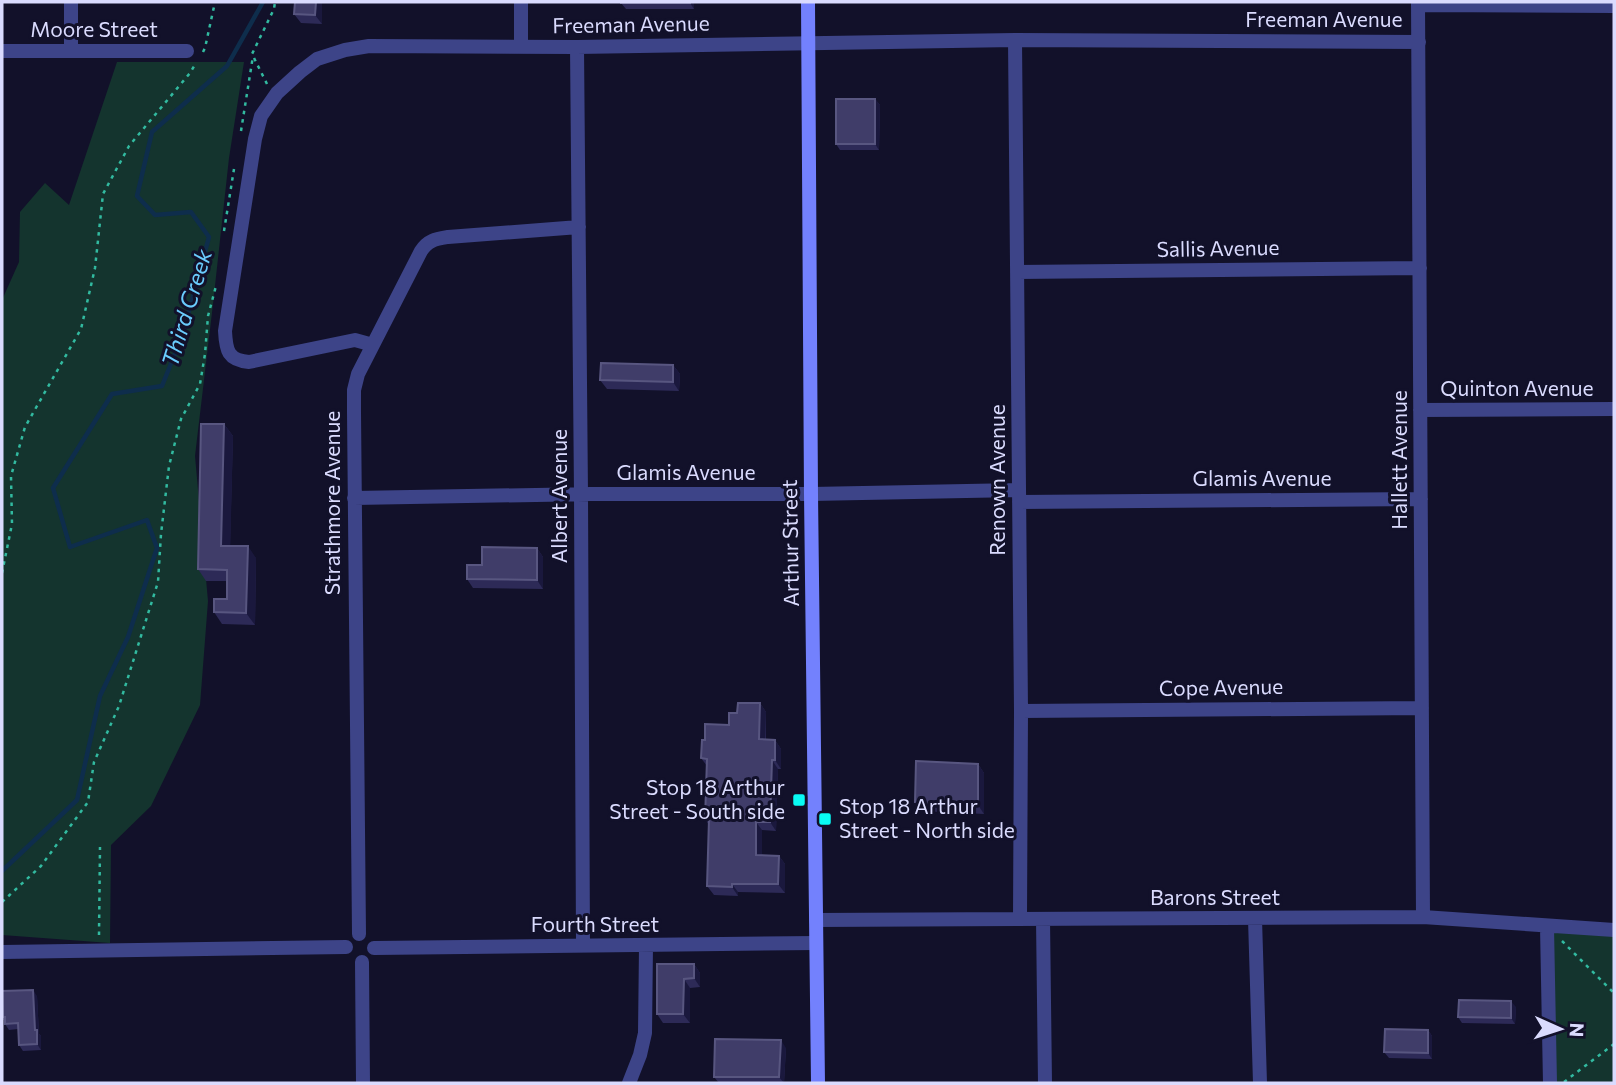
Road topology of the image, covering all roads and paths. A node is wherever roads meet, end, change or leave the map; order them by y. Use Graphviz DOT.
graph roads {
  1 [pos="71,2"];
  2 [pos="215,2"];
  3 [pos="275,2"];
  4 [pos="521,2"];
  5 [pos="808,2"];
  6 [pos="1418,3"];
  7 [pos="1614,6"];
  8 [pos="1015,40"];
  9 [pos="1419,42"];
  10 [pos="809,43"];
  11 [pos="521,46"];
  12 [pos="577,47"];
  13 [pos="71,50"];
  14 [pos="2,51"];
  15 [pos="187,51"];
  16 [pos="253,56"];
  17 [pos="274,98"];
  18 [pos="240,139"];
  19 [pos="236,162"];
  20 [pos="579,227"];
  21 [pos="224,232"];
  22 [pos="1420,268"];
  23 [pos="1017,272"];
  24 [pos="218,278"];
  25 [pos="373,345"];
  26 [pos="1614,409"];
  27 [pos="1420,410"];
  28 [pos="581,494"];
  29 [pos="811,494"];
  30 [pos="1019,496"];
  31 [pos="354,498"];
  32 [pos="1421,499"];
  33 [pos="2,573"];
  34 [pos="1422,708"];
  35 [pos="1021,711"];
  36 [pos="100,847"];
  37 [pos="2,902"];
  38 [pos="1423,917"];
  39 [pos="1020,919"];
  40 [pos="1043,919"];
  41 [pos="1255,919"];
  42 [pos="816,920"];
  43 [pos="1547,927"];
  44 [pos="1614,930"];
  45 [pos="359,934"];
  46 [pos="816,943"];
  47 [pos="583,945"];
  48 [pos="646,946"];
  49 [pos="346,947"];
  50 [pos="374,948"];
  51 [pos="99,951"];
  52 [pos="2,952"];
  53 [pos="362,962"];
  54 [pos="1614,993"];
  55 [pos="1614,1044"];
  56 [pos="363,1083"];
  57 [pos="629,1083"];
  58 [pos="818,1083"];
  59 [pos="1045,1083"];
  60 [pos="1260,1083"];
  61 [pos="1550,1083"];
  62 [pos="1562,1083"];
  1 -- 13 [label="street"];
  2 -- 33 [label="path"];
  3 -- 16 [label="path"];
  4 -- 11 [label="street"];
  5 -- 10 [label="street, Arthur Street"];
  6 -- 7 [label="street"];
  6 -- 9 [label="street, Hallett Avenue"];
  8 -- 9 [label="street, Freeman Avenue"];
  8 -- 10 [label="street, Freeman Avenue"];
  8 -- 23 [label="street, Renown Avenue"];
  9 -- 22 [label="street, Hallett Avenue"];
  10 -- 12 [label="street, Freeman Avenue"];
  10 -- 29 [label="street, Arthur Street"];
  11 -- 12 [label="street, Freeman Avenue"];
  11 -- 17 [label="street, Freeman Avenue"];
  12 -- 20 [label="street, Albert Avenue"];
  13 -- 14 [label="street, Moore Street"];
  13 -- 15 [label="street, Moore Street"];
  16 -- 17 [label="path"];
  16 -- 18 [label="path"];
  17 -- 25 [label="street, Freeman Avenue"];
  19 -- 21 [label="path"];
  20 -- 25 [label="street, Strathmore Avenue"];
  20 -- 28 [label="street, Albert Avenue"];
  22 -- 23 [label="street, Sallis Avenue"];
  22 -- 27 [label="street, Hallett Avenue"];
  23 -- 30 [label="street, Renown Avenue"];
  24 -- 37 [label="path"];
  25 -- 31 [label="street, Strathmore Avenue"];
  26 -- 27 [label="street, Quinton Avenue"];
  27 -- 32 [label="street, Hallett Avenue"];
  28 -- 29 [label="street, Glamis Avenue"];
  28 -- 31 [label="street, Glamis Avenue"];
  28 -- 47 [label="street, Albert Avenue"];
  29 -- 30 [label="street, Glamis Avenue"];
  29 -- 42 [label="street, Arthur Street"];
  30 -- 32 [label="street, Glamis Avenue"];
  30 -- 35 [label="street, Renown Avenue"];
  31 -- 45 [label="street, Strathmore Avenue"];
  32 -- 34 [label="street, Hallett Avenue"];
  34 -- 35 [label="street, Cope Avenue"];
  34 -- 38 [label="street, Hallett Avenue"];
  35 -- 39 [label="street, Renown Avenue"];
  36 -- 51 [label="path"];
  38 -- 41 [label="street, Barons Street"];
  38 -- 43 [label="street, Barons Street"];
  39 -- 40 [label="street, Barons Street"];
  39 -- 42 [label="street, Barons Street"];
  40 -- 41 [label="street, Barons Street"];
  40 -- 59 [label="street"];
  41 -- 60 [label="street"];
  42 -- 46 [label="street, Arthur Street"];
  43 -- 44 [label="street, Barons Street"];
  43 -- 54 [label="path"];
  43 -- 61 [label="street"];
  45 -- 49 [label="street"];
  45 -- 50 [label="street"];
  46 -- 48 [label="street, Fourth Street"];
  46 -- 58 [label="street, Arthur Street"];
  47 -- 48 [label="street, Fourth Street"];
  47 -- 50 [label="street, Fourth Street"];
  48 -- 57 [label="street"];
  49 -- 51 [label="street"];
  49 -- 53 [label="street"];
  50 -- 53 [label="street"];
  51 -- 52 [label="street"];
  53 -- 56 [label="street"];
  55 -- 62 [label="path"];
}
